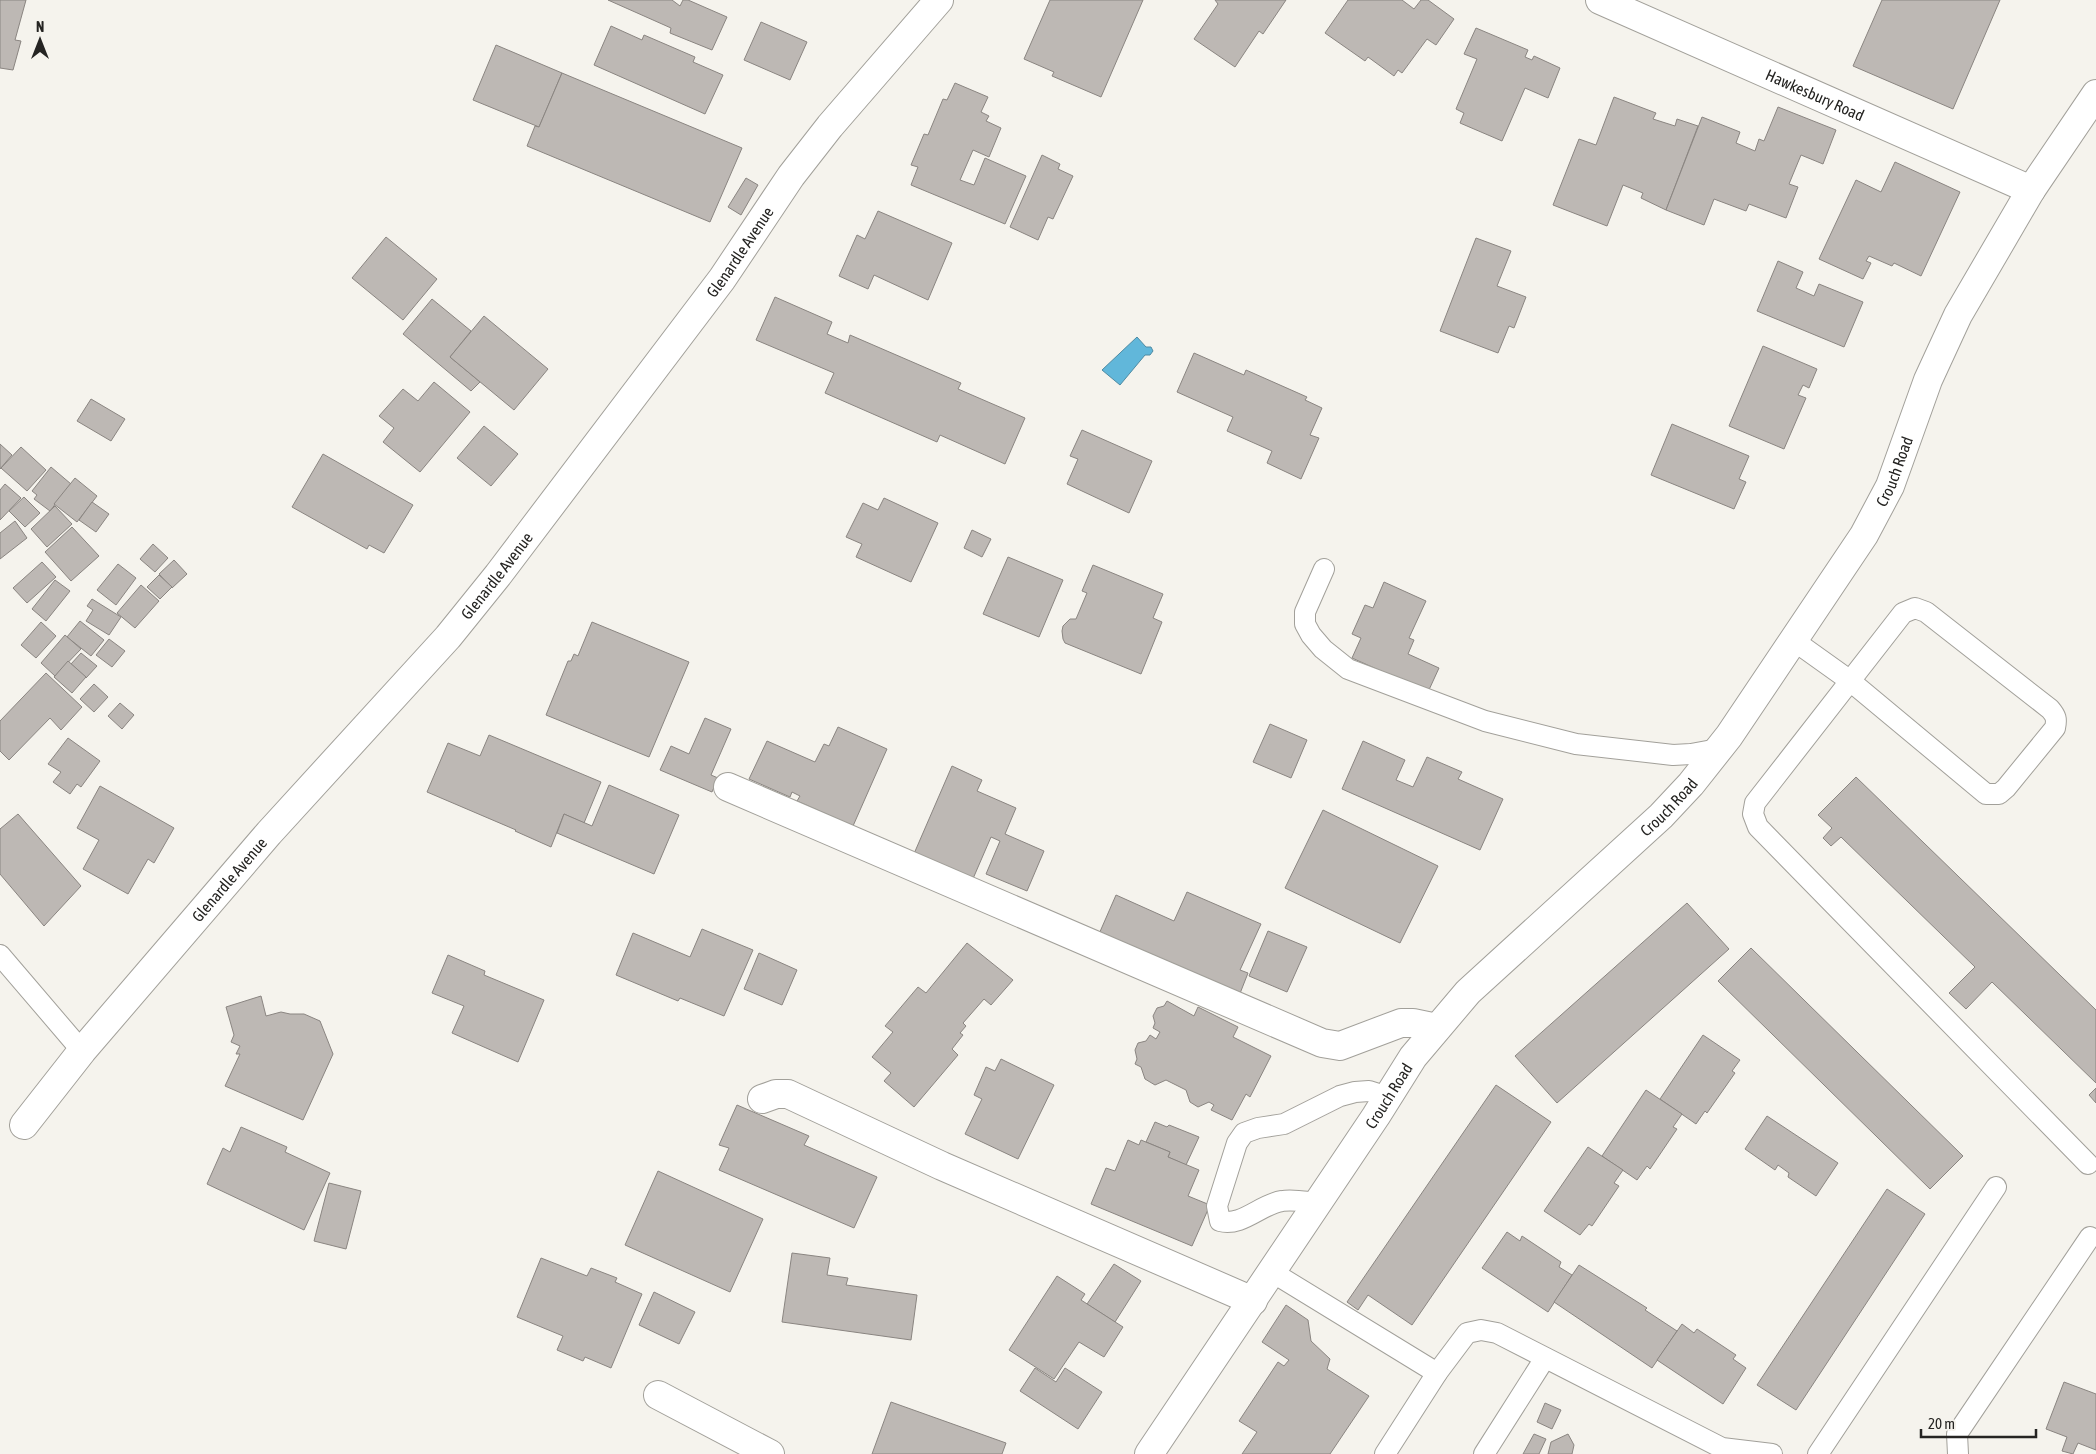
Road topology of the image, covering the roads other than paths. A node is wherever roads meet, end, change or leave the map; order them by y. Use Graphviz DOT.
graph roads {
  1 [pos="939,0"];
  2 [pos="1600,0"];
  3 [pos="2096,94"];
  4 [pos="2031,190"];
  5 [pos="1324,569"];
  6 [pos="1793,640"];
  7 [pos="1849,680"];
  8 [pos="1718,749"];
  9 [pos="728,787"];
  10 [pos="0,955"];
  11 [pos="1437,1028"];
  12 [pos="82,1051"];
  13 [pos="1388,1097"];
  14 [pos="762,1099"];
  15 [pos="24,1126"];
  16 [pos="2088,1164"];
  17 [pos="1996,1188"];
  18 [pos="1318,1204"];
  19 [pos="2090,1237"];
  20 [pos="1272,1272"];
  21 [pos="1253,1301"];
  22 [pos="1545,1358"];
  23 [pos="1437,1373"];
  24 [pos="658,1394"];
  25 [pos="770,1454"];
  26 [pos="1149,1454"];
  27 [pos="1385,1454"];
  28 [pos="1484,1454"];
  29 [pos="1772,1454"];
  30 [pos="1818,1454"];
  31 [pos="1958,1454"];
  1 -- 12 [label="street, Glenardle Avenue"];
  2 -- 4 [label="street, Hawkesbury Road"];
  3 -- 4 [label="street, Crouch Road"];
  4 -- 6 [label="street, Crouch Road"];
  5 -- 8 [label="lane"];
  6 -- 7 [label="lane"];
  6 -- 8 [label="street, Crouch Road"];
  7 -- 7 [label="lane"];
  7 -- 16 [label="lane"];
  8 -- 11 [label="street, Crouch Road"];
  9 -- 11 [label="street"];
  10 -- 12 [label="lane"];
  11 -- 13 [label="street, Crouch Road"];
  12 -- 15 [label="street, Glenardle Avenue"];
  13 -- 18 [label="street, Crouch Road"];
  13 -- 18 [label="lane"];
  14 -- 21 [label="street"];
  17 -- 30 [label="lane"];
  18 -- 20 [label="street, Crouch Road"];
  19 -- 31 [label="lane"];
  20 -- 21 [label="street, Crouch Road"];
  20 -- 23 [label="lane"];
  21 -- 26 [label="street, Crouch Road"];
  22 -- 23 [label="lane"];
  22 -- 28 [label="lane"];
  22 -- 29 [label="lane"];
  23 -- 27 [label="lane"];
  24 -- 25 [label="street"];
}
